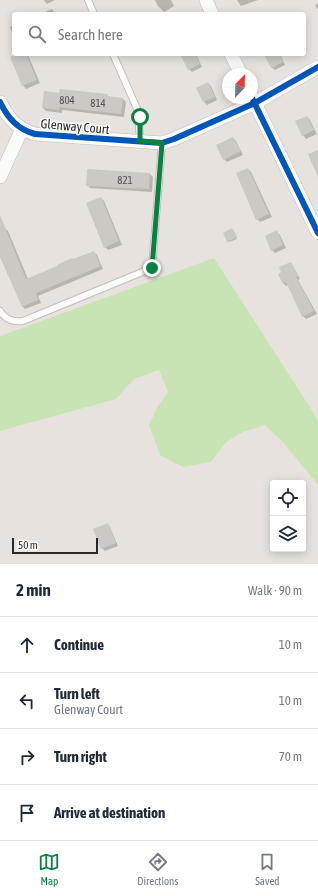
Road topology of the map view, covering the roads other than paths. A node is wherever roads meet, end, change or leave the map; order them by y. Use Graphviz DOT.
graph roads {
  1 [pos="88,0"];
  2 [pos="206,0"];
  3 [pos="93,12"];
  4 [pos="211,12"];
  5 [pos="114,56"];
  6 [pos="232,56"];
  7 [pos="318,67"];
  8 [pos="238,68"];
  9 [pos="258,97"];
  10 [pos="0,102"];
  11 [pos="245,104"];
  12 [pos="255,104"];
  13 [pos="22,129"];
  14 [pos="140,141"];
  15 [pos="162,143"];
  16 [pos="0,177"];
  17 [pos="318,233"];
  18 [pos="0,312"];
  1 -- 3 [label="lane"];
  2 -- 4 [label="street"];
  5 -- 14 [label="lane"];
  6 -- 8 [label="street"];
  7 -- 9 [label="street"];
  10 -- 13 [label="street, Glenway Court"];
  11 -- 15 [label="street"];
  12 -- 17 [label="street"];
  13 -- 14 [label="street, Glenway Court"];
  13 -- 16 [label="street, Glenway Court"];
  14 -- 15 [label="street, Glenway Court"];
  15 -- 18 [label="lane"];
}
